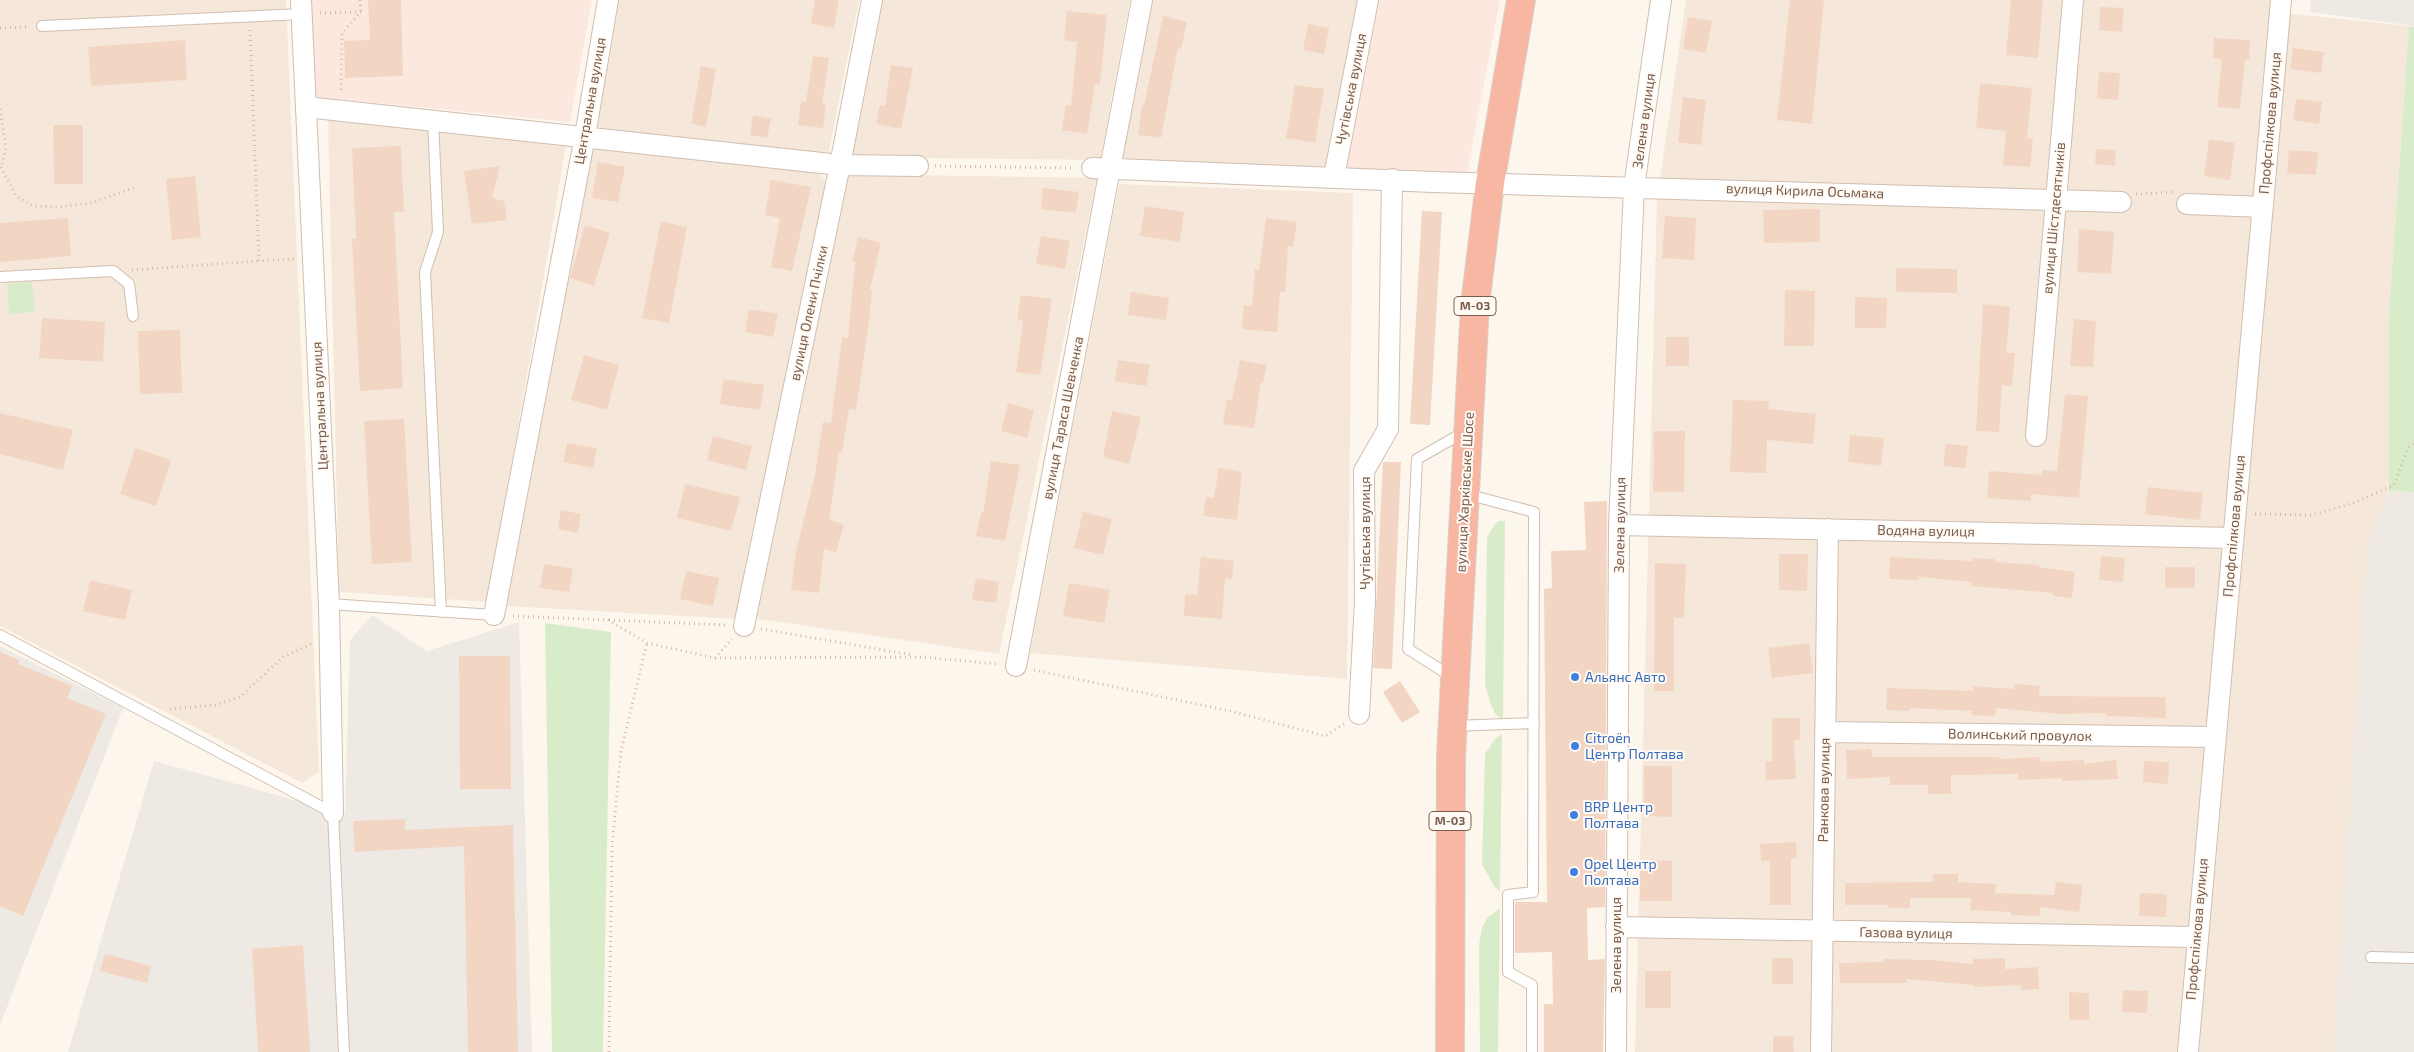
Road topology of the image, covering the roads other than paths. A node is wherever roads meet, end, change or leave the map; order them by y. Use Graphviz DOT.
graph roads {
  1 [pos="608,0"];
  2 [pos="872,0"];
  3 [pos="1142,0"];
  4 [pos="1368,0"];
  5 [pos="1521,0"];
  6 [pos="1661,0"];
  7 [pos="2073,0"];
  8 [pos="2281,0"];
  9 [pos="301,7"];
  10 [pos="42,26"];
  11 [pos="306,107"];
  12 [pos="434,120"];
  13 [pos="585,136"];
  14 [pos="840,165"];
  15 [pos="918,166"];
  16 [pos="1101,169"];
  17 [pos="1334,177"];
  18 [pos="1392,180"];
  19 [pos="1490,183"];
  20 [pos="1634,187"];
  21 [pos="2056,200"];
  22 [pos="2121,202"];
  23 [pos="2187,204"];
  24 [pos="2262,207"];
  25 [pos="0,277"];
  26 [pos="133,316"];
  27 [pos="1469,429"];
  28 [pos="2036,436"];
  29 [pos="1465,494"];
  30 [pos="1619,524"];
  31 [pos="1828,529"];
  32 [pos="2232,538"];
  33 [pos="329,604"];
  34 [pos="441,612"];
  35 [pos="494,615"];
  36 [pos="744,626"];
  37 [pos="0,636"];
  38 [pos="1016,666"];
  39 [pos="1455,679"];
  40 [pos="1359,714"];
  41 [pos="1534,723"];
  42 [pos="1453,726"];
  43 [pos="1825,732"];
  44 [pos="2215,737"];
  45 [pos="333,813"];
  46 [pos="1616,927"];
  47 [pos="1822,932"];
  48 [pos="2196,937"];
  49 [pos="2371,957"];
  50 [pos="2414,958"];
  51 [pos="344,1052"];
  52 [pos="1448,1052"];
  53 [pos="1532,1052"];
  54 [pos="1616,1052"];
  55 [pos="1821,1052"];
  56 [pos="2188,1052"];
  1 -- 13 [label="street, Центральна вулиця"];
  2 -- 14 [label="street, вулиця Олени Пчілки"];
  3 -- 16 [label="street, вулиця Тараса Шевченка"];
  4 -- 17 [label="street, Чутівська вулиця"];
  5 -- 19 [label="highway, вулиця Харківське Шосе / М-03"];
  6 -- 20 [label="street, Зелена вулиця"];
  7 -- 21 [label="street, вулиця Шістдесятників"];
  8 -- 24 [label="street, Профспілкова вулиця"];
  9 -- 10 [label="lane"];
  9 -- 11 [label="street, Центральна вулиця"];
  11 -- 12 [label="street"];
  11 -- 33 [label="street, Центральна вулиця"];
  12 -- 13 [label="street"];
  12 -- 34 [label="lane"];
  13 -- 14 [label="street"];
  13 -- 35 [label="street, Центральна вулиця"];
  14 -- 15 [label="street"];
  14 -- 36 [label="street, вулиця Олени Пчілки"];
  16 -- 17 [label="street, вулиця Кирила Осьмака"];
  16 -- 38 [label="street, вулиця Тараса Шевченка"];
  17 -- 18 [label="street, вулиця Кирила Осьмака"];
  18 -- 19 [label="street, вулиця Кирила Осьмака"];
  18 -- 40 [label="street, Чутівська вулиця"];
  19 -- 20 [label="street, вулиця Кирила Осьмака"];
  19 -- 27 [label="highway, вулиця Харківське Шосе / М-03"];
  20 -- 21 [label="street, вулиця Кирила Осьмака"];
  20 -- 30 [label="street, Зелена вулиця"];
  21 -- 22 [label="street, вулиця Кирила Осьмака"];
  21 -- 28 [label="street, вулиця Шістдесятників"];
  23 -- 24 [label="street"];
  24 -- 32 [label="street, Профспілкова вулиця"];
  25 -- 26 [label="lane"];
  27 -- 29 [label="highway, вулиця Харківське Шосе / М-03"];
  27 -- 39 [label="lane"];
  29 -- 39 [label="highway, вулиця Харківське Шосе / М-03"];
  29 -- 41 [label="lane"];
  30 -- 31 [label="street, Водяна вулиця"];
  30 -- 46 [label="street, Зелена вулиця"];
  31 -- 32 [label="street, Водяна вулиця"];
  31 -- 43 [label="street, Ранкова вулиця"];
  32 -- 44 [label="street, Профспілкова вулиця"];
  33 -- 34 [label="lane"];
  33 -- 45 [label="street, Центральна вулиця"];
  34 -- 35 [label="lane"];
  37 -- 45 [label="lane"];
  39 -- 42 [label="highway, вулиця Харківське Шосе / М-03"];
  41 -- 42 [label="lane"];
  41 -- 53 [label="lane"];
  42 -- 52 [label="highway, вулиця Харківське Шосе / М-03"];
  43 -- 44 [label="street, Волинський провулок"];
  43 -- 47 [label="street, Ранкова вулиця"];
  44 -- 48 [label="street, Профспілкова вулиця"];
  45 -- 51 [label="lane"];
  46 -- 47 [label="street, Газова вулиця"];
  46 -- 54 [label="street, Зелена вулиця"];
  47 -- 48 [label="street, Газова вулиця"];
  47 -- 55 [label="street, Ранкова вулиця"];
  48 -- 56 [label="street, Профспілкова вулиця"];
  49 -- 50 [label="lane"];
}
